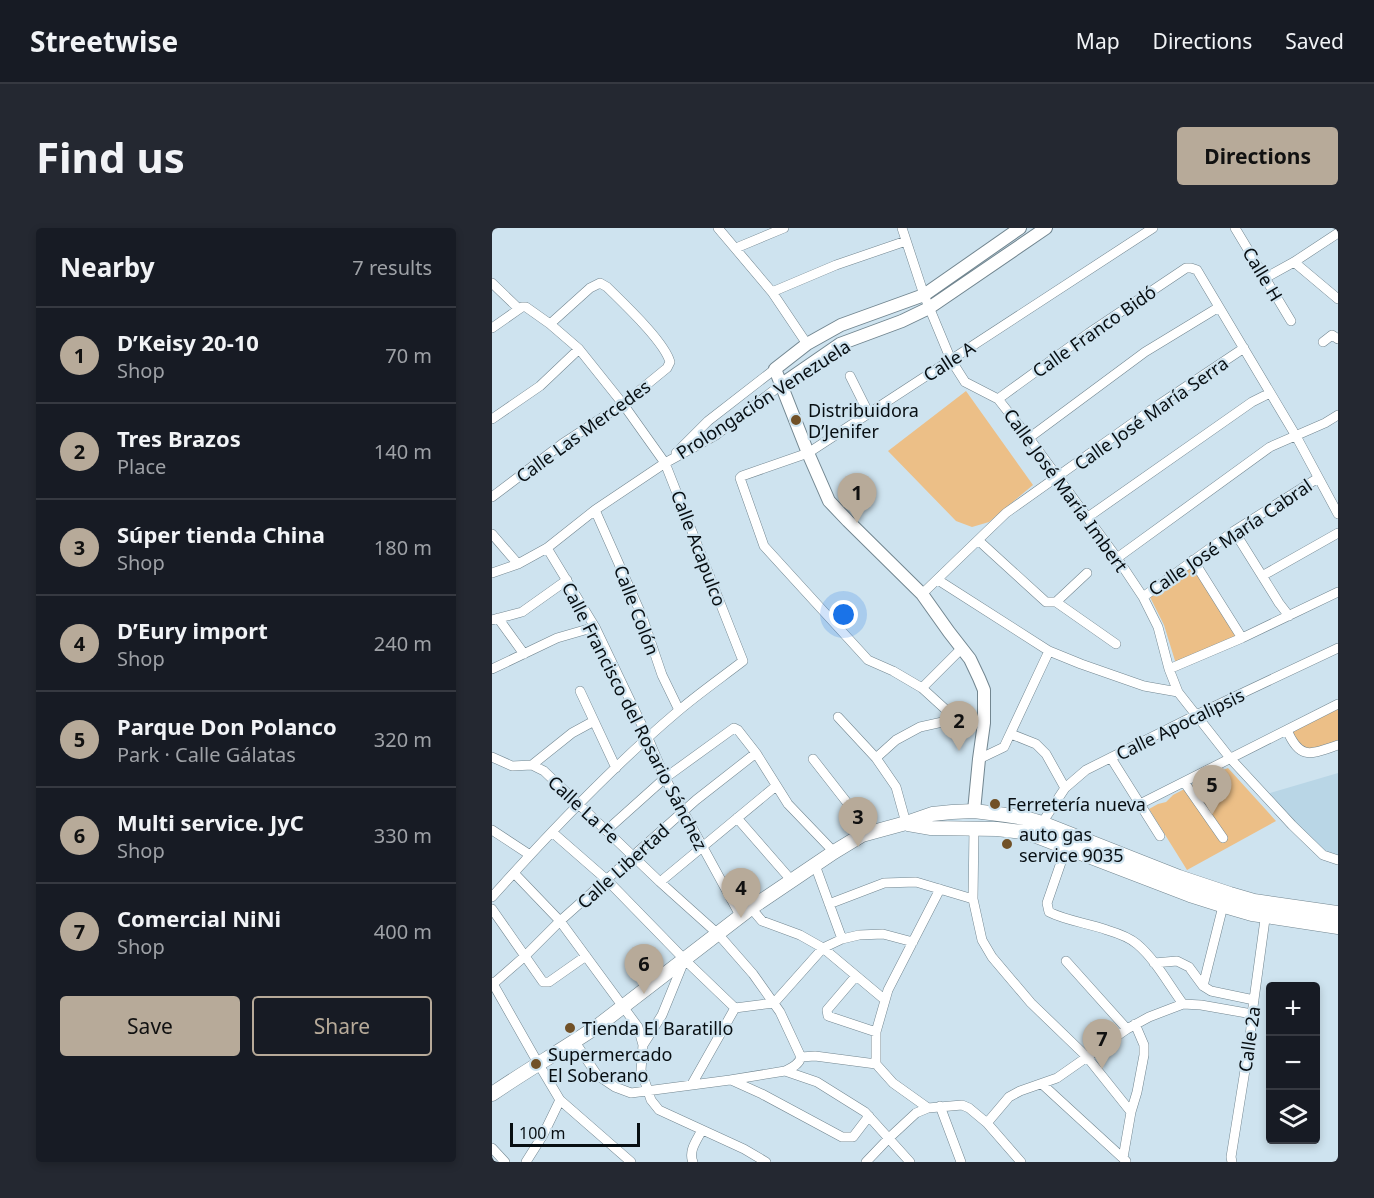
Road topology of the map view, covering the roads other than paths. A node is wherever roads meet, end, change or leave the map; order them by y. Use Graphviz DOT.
graph roads {
  1 [pos="718,228"];
  2 [pos="784,228"];
  3 [pos="902,228"];
  4 [pos="1020,228"];
  5 [pos="1046,228"];
  6 [pos="1153,228"];
  7 [pos="1249,228"];
  8 [pos="1237,231"];
  9 [pos="1338,233"];
  10 [pos="906,242"];
  11 [pos="736,248"];
  12 [pos="1294,262"];
  13 [pos="1265,278"];
  14 [pos="492,283"];
  15 [pos="772,292"];
  16 [pos="924,295"];
  17 [pos="1338,299"];
  18 [pos="1219,307"];
  19 [pos="523,308"];
  20 [pos="929,308"];
  21 [pos="1291,321"];
  22 [pos="550,324"];
  23 [pos="492,327"];
  24 [pos="1338,339"];
  25 [pos="1323,342"];
  26 [pos="807,344"];
  27 [pos="1244,348"];
  28 [pos="579,349"];
  29 [pos="951,360"];
  30 [pos="775,369"];
  31 [pos="850,376"];
  32 [pos="782,384"];
  33 [pos="1270,393"];
  34 [pos="998,399"];
  35 [pos="623,404"];
  36 [pos="869,414"];
  37 [pos="1338,415"];
  38 [pos="492,419"];
  39 [pos="1296,436"];
  40 [pos="1029,438"];
  41 [pos="808,453"];
  42 [pos="665,463"];
  43 [pos="1058,477"];
  44 [pos="1318,478"];
  45 [pos="492,497"];
  46 [pos="595,510"];
  47 [pos="1338,514"];
  48 [pos="1088,517"];
  49 [pos="1234,531"];
  50 [pos="1338,533"];
  51 [pos="492,534"];
  52 [pos="978,540"];
  53 [pos="547,548"];
  54 [pos="1117,558"];
  55 [pos="1193,560"];
  56 [pos="518,564"];
  57 [pos="492,573"];
  58 [pos="1087,573"];
  59 [pos="1262,576"];
  60 [pos="567,580"];
  61 [pos="938,580"];
  62 [pos="1338,592"];
  63 [pos="922,594"];
  64 [pos="1143,597"];
  65 [pos="1056,602"];
  66 [pos="1289,616"];
  67 [pos="495,619"];
  68 [pos="595,627"];
  69 [pos="1242,638"];
  70 [pos="1116,644"];
  71 [pos="962,648"];
  72 [pos="1338,648"];
  73 [pos="1049,651"];
  74 [pos="524,654"];
  75 [pos="492,669"];
  76 [pos="1169,669"];
  77 [pos="922,688"];
  78 [pos="580,691"];
  79 [pos="1178,692"];
  80 [pos="1338,704"];
  81 [pos="679,710"];
  82 [pos="1196,715"];
  83 [pos="838,717"];
  84 [pos="956,719"];
  85 [pos="594,721"];
  86 [pos="984,723"];
  87 [pos="1287,730"];
  88 [pos="1011,734"];
  89 [pos="648,738"];
  90 [pos="1338,745"];
  91 [pos="756,753"];
  92 [pos="492,757"];
  93 [pos="876,758"];
  94 [pos="1111,758"];
  95 [pos="1230,758"];
  96 [pos="813,759"];
  97 [pos="979,759"];
  98 [pos="532,765"];
  99 [pos="616,768"];
  100 [pos="665,778"];
  101 [pos="1184,782"];
  102 [pos="776,786"];
  103 [pos="1065,788"];
  104 [pos="579,804"];
  105 [pos="1140,804"];
  106 [pos="974,811"];
  107 [pos="683,812"];
  108 [pos="737,818"];
  109 [pos="932,821"];
  110 [pos="906,823"];
  111 [pos="974,828"];
  112 [pos="607,830"];
  113 [pos="1039,830"];
  114 [pos="492,831"];
  115 [pos="552,832"];
  116 [pos="870,832"];
  117 [pos="1160,836"];
  118 [pos="1223,838"];
  119 [pos="702,848"];
  120 [pos="1066,848"];
  121 [pos="834,852"];
  122 [pos="530,855"];
  123 [pos="633,856"];
  124 [pos="1338,860"];
  125 [pos="815,865"];
  126 [pos="513,873"];
  127 [pos="607,880"];
  128 [pos="792,880"];
  129 [pos="660,882"];
  130 [pos="940,889"];
  131 [pos="492,897"];
  132 [pos="973,899"];
  133 [pos="829,904"];
  134 [pos="1223,906"];
  135 [pos="492,909"];
  136 [pos="1267,909"];
  137 [pos="746,912"];
  138 [pos="1338,913"];
  139 [pos="560,921"];
  140 [pos="1338,927"];
  141 [pos="718,934"];
  142 [pos="842,939"];
  143 [pos="913,942"];
  144 [pos="824,948"];
  145 [pos="525,956"];
  146 [pos="586,956"];
  147 [pos="685,960"];
  148 [pos="1066,961"];
  149 [pos="1154,963"];
  150 [pos="856,976"];
  151 [pos="493,983"];
  152 [pos="1203,986"];
  153 [pos="885,1000"];
  154 [pos="1254,1000"];
  155 [pos="774,1003"];
  156 [pos="1183,1004"];
  157 [pos="622,1007"];
  158 [pos="735,1008"];
  159 [pos="1252,1014"];
  160 [pos="1136,1024"];
  161 [pos="1126,1029"];
  162 [pos="876,1032"];
  163 [pos="575,1042"];
  164 [pos="643,1045"];
  165 [pos="801,1057"];
  166 [pos="1087,1057"];
  167 [pos="537,1063"];
  168 [pos="876,1064"];
  169 [pos="785,1071"];
  170 [pos="730,1080"];
  171 [pos="692,1084"];
  172 [pos="1042,1084"];
  173 [pos="494,1088"];
  174 [pos="648,1090"];
  175 [pos="560,1100"];
  176 [pos="940,1106"];
  177 [pos="928,1108"];
  178 [pos="1131,1112"];
  179 [pos="869,1116"];
  180 [pos="987,1123"];
  181 [pos="702,1130"];
  182 [pos="889,1138"];
  183 [pos="492,1148"];
  184 [pos="1125,1160"];
  185 [pos="505,1162"];
  186 [pos="526,1162"];
  187 [pos="631,1162"];
  188 [pos="693,1162"];
  189 [pos="766,1162"];
  190 [pos="866,1162"];
  191 [pos="910,1162"];
  192 [pos="961,1162"];
  193 [pos="1021,1162"];
  194 [pos="1232,1162"];
  1 -- 11 [label="street"];
  2 -- 11 [label="street"];
  3 -- 10 [label="street, Calle José María Imbert"];
  4 -- 16 [label="street, Prolongación Venezuela"];
  5 -- 20 [label="street, Prolongación Venezuela"];
  6 -- 29 [label="street, Calle A"];
  7 -- 8 [label="street"];
  8 -- 13 [label="street, Calle H"];
  9 -- 12 [label="street"];
  10 -- 15 [label="street"];
  10 -- 16 [label="street, Calle José María Imbert"];
  11 -- 15 [label="street"];
  12 -- 13 [label="street"];
  12 -- 17 [label="street"];
  13 -- 21 [label="street, Calle H"];
  14 -- 19 [label="street, Calle Acapulco"];
  15 -- 26 [label="street"];
  16 -- 20 [label="street, Calle José María Imbert"];
  16 -- 26 [label="street, Prolongación Venezuela"];
  18 -- 27 [label="street"];
  18 -- 34 [label="street, Calle Franco Bidó"];
  18 -- 40 [label="street"];
  19 -- 22 [label="street, Calle Acapulco"];
  19 -- 23 [label="street"];
  20 -- 29 [label="street, Calle José María Imbert"];
  20 -- 32 [label="street, Prolongación Venezuela"];
  22 -- 28 [label="street, Calle Acapulco"];
  22 -- 35 [label="street, Calle Las Mercedes"];
  24 -- 25 [label="street"];
  26 -- 30 [label="street, Prolongación Venezuela"];
  27 -- 33 [label="street"];
  27 -- 43 [label="street, Calle José María Serra"];
  28 -- 35 [label="street, Calle Acapulco"];
  28 -- 38 [label="street"];
  29 -- 34 [label="street, Calle José María Imbert"];
  29 -- 36 [label="street, Calle A"];
  30 -- 32 [label="street"];
  30 -- 42 [label="street, Prolongación Venezuela"];
  31 -- 36 [label="street"];
  32 -- 41 [label="street"];
  32 -- 42 [label="street, Prolongación Venezuela"];
  33 -- 39 [label="street"];
  33 -- 48 [label="street"];
  34 -- 40 [label="street, Calle José María Imbert"];
  35 -- 42 [label="street, Calle Acapulco"];
  35 -- 45 [label="street, Calle Las Mercedes"];
  36 -- 41 [label="street, Calle A"];
  37 -- 39 [label="street"];
  39 -- 44 [label="street"];
  39 -- 54 [label="street"];
  40 -- 43 [label="street, Calle José María Imbert"];
  41 -- 63 [label="street"];
  41 -- 77 [label="street, Calle A"];
  42 -- 46 [label="street, Prolongación Venezuela"];
  42 -- 81 [label="street, Calle Acapulco"];
  43 -- 48 [label="street, Calle José María Imbert"];
  43 -- 52 [label="street, Calle José María Serra"];
  44 -- 47 [label="street"];
  44 -- 49 [label="street, Calle José María Cabral"];
  46 -- 53 [label="street, Prolongación Venezuela"];
  46 -- 81 [label="street, Calle Colón"];
  48 -- 54 [label="street, Calle José María Imbert"];
  49 -- 55 [label="street, Calle José María Cabral"];
  49 -- 59 [label="street"];
  50 -- 59 [label="street"];
  51 -- 56 [label="street"];
  52 -- 61 [label="street, Calle José María Serra"];
  52 -- 65 [label="street"];
  53 -- 56 [label="street, Prolongación Venezuela"];
  53 -- 60 [label="street, Calle Francisco del Rosario Sánchez"];
  54 -- 64 [label="street, Calle José María Imbert"];
  55 -- 64 [label="street, Calle José María Cabral"];
  55 -- 69 [label="street"];
  56 -- 57 [label="street, Prolongación Venezuela"];
  58 -- 65 [label="street"];
  59 -- 66 [label="street"];
  60 -- 67 [label="street"];
  60 -- 68 [label="street, Calle Francisco del Rosario Sánchez"];
  61 -- 63 [label="street, Calle José María Serra"];
  61 -- 73 [label="street"];
  62 -- 66 [label="street"];
  63 -- 71 [label="street"];
  64 -- 76 [label="street, Calle José María Imbert"];
  65 -- 70 [label="street"];
  66 -- 69 [label="street"];
  67 -- 74 [label="street"];
  68 -- 74 [label="street"];
  68 -- 89 [label="street, Calle Francisco del Rosario Sánchez"];
  69 -- 76 [label="street"];
  71 -- 77 [label="street"];
  71 -- 86 [label="street"];
  72 -- 82 [label="street, Calle Apocalipsis"];
  73 -- 79 [label="street"];
  73 -- 88 [label="street"];
  74 -- 75 [label="street"];
  76 -- 79 [label="street, Calle José María Imbert"];
  77 -- 84 [label="street"];
  78 -- 85 [label="street"];
  79 -- 82 [label="street, Calle José María Imbert"];
  80 -- 87 [label="street"];
  81 -- 89 [label="street"];
  82 -- 94 [label="street, Calle Apocalipsis"];
  82 -- 95 [label="street, Calle José María Imbert"];
  83 -- 93 [label="street"];
  84 -- 86 [label="street"];
  84 -- 93 [label="street"];
  85 -- 98 [label="street"];
  85 -- 99 [label="street"];
  86 -- 97 [label="street"];
  87 -- 90 [label="street"];
  87 -- 95 [label="street"];
  88 -- 97 [label="street"];
  88 -- 103 [label="street"];
  89 -- 99 [label="street"];
  89 -- 100 [label="street, Calle Francisco del Rosario Sánchez"];
  91 -- 100 [label="street"];
  91 -- 102 [label="street"];
  91 -- 107 [label="street, Calle Libertad"];
  92 -- 98 [label="street, Calle La Fe"];
  93 -- 110 [label="street"];
  94 -- 103 [label="street, Calle Apocalipsis"];
  94 -- 105 [label="street"];
  95 -- 101 [label="street"];
  95 -- 124 [label="street, Calle José María Imbert"];
  96 -- 116 [label="street"];
  97 -- 106 [label="street"];
  98 -- 104 [label="street, Calle La Fe"];
  99 -- 104 [label="street"];
  100 -- 107 [label="street, Calle Francisco del Rosario Sánchez"];
  100 -- 112 [label="street"];
  101 -- 105 [label="street"];
  101 -- 118 [label="street"];
  102 -- 108 [label="street"];
  102 -- 121 [label="street"];
  103 -- 113 [label="street, Calle Apocalipsis"];
  104 -- 112 [label="street, Calle La Fe"];
  104 -- 115 [label="street"];
  105 -- 117 [label="street"];
  106 -- 109 [label="main road"];
  106 -- 113 [label="main road"];
  107 -- 119 [label="street, Calle Francisco del Rosario Sánchez"];
  107 -- 123 [label="street, Calle Libertad"];
  108 -- 119 [label="street"];
  108 -- 128 [label="street"];
  109 -- 110 [label="main road"];
  109 -- 111 [label="main road"];
  110 -- 116 [label="main road"];
  111 -- 113 [label="main road"];
  111 -- 132 [label="street"];
  112 -- 123 [label="street, Calle La Fe"];
  113 -- 120 [label="main road"];
  113 -- 136 [label="main road"];
  114 -- 122 [label="street"];
  115 -- 122 [label="street"];
  115 -- 127 [label="street"];
  116 -- 121 [label="main road"];
  119 -- 129 [label="street"];
  119 -- 137 [label="street, Calle Francisco del Rosario Sánchez"];
  120 -- 134 [label="main road"];
  120 -- 149 [label="street"];
  121 -- 125 [label="main road"];
  122 -- 126 [label="street"];
  123 -- 127 [label="street, Calle Libertad"];
  123 -- 129 [label="street, Calle La Fe"];
  125 -- 128 [label="main road"];
  125 -- 133 [label="street"];
  126 -- 131 [label="street"];
  126 -- 139 [label="street"];
  127 -- 139 [label="street, Calle Libertad"];
  127 -- 147 [label="street"];
  128 -- 137 [label="main road"];
  129 -- 141 [label="street, Calle La Fe"];
  130 -- 132 [label="street"];
  130 -- 133 [label="street"];
  130 -- 143 [label="street"];
  132 -- 166 [label="street"];
  133 -- 142 [label="street"];
  134 -- 136 [label="main road"];
  134 -- 152 [label="street"];
  135 -- 145 [label="street"];
  136 -- 138 [label="main road"];
  136 -- 140 [label="main road"];
  136 -- 154 [label="street, Calle 2a"];
  137 -- 141 [label="main road"];
  137 -- 144 [label="street, Calle Francisco del Rosario Sánchez"];
  139 -- 145 [label="street, Calle Libertad"];
  139 -- 146 [label="street"];
  141 -- 147 [label="main road"];
  141 -- 155 [label="street, Calle La Fe"];
  142 -- 143 [label="street"];
  142 -- 144 [label="street"];
  143 -- 153 [label="street"];
  144 -- 150 [label="street, Calle Francisco del Rosario Sánchez"];
  144 -- 155 [label="street"];
  145 -- 146 [label="street"];
  145 -- 151 [label="street, Calle Libertad"];
  146 -- 157 [label="street"];
  147 -- 157 [label="main road"];
  147 -- 158 [label="street"];
  147 -- 164 [label="street"];
  148 -- 161 [label="street"];
  149 -- 152 [label="street"];
  149 -- 156 [label="street"];
  150 -- 153 [label="street, Calle Francisco del Rosario Sánchez"];
  150 -- 162 [label="street"];
  151 -- 167 [label="street"];
  152 -- 154 [label="street"];
  153 -- 162 [label="street"];
  154 -- 159 [label="street, Calle 2a"];
  155 -- 158 [label="street"];
  155 -- 165 [label="street, Calle La Fe"];
  156 -- 159 [label="street"];
  156 -- 160 [label="street"];
  157 -- 163 [label="main road"];
  157 -- 164 [label="street"];
  158 -- 171 [label="street"];
  159 -- 194 [label="street, Calle 2a"];
  160 -- 161 [label="street"];
  160 -- 178 [label="street"];
  161 -- 166 [label="street"];
  162 -- 168 [label="street"];
  163 -- 167 [label="main road"];
  163 -- 174 [label="street"];
  164 -- 174 [label="street"];
  165 -- 168 [label="street"];
  165 -- 169 [label="street"];
  166 -- 172 [label="street"];
  166 -- 178 [label="street"];
  167 -- 173 [label="main road"];
  167 -- 175 [label="street"];
  168 -- 177 [label="street"];
  169 -- 170 [label="street"];
  169 -- 179 [label="street"];
  170 -- 171 [label="street"];
  170 -- 179 [label="street"];
  171 -- 174 [label="street"];
  172 -- 180 [label="street"];
  172 -- 184 [label="street"];
  174 -- 181 [label="street"];
  175 -- 186 [label="street"];
  175 -- 187 [label="street"];
  176 -- 177 [label="street"];
  176 -- 180 [label="street"];
  176 -- 192 [label="street"];
  177 -- 182 [label="street"];
  178 -- 184 [label="street"];
  179 -- 182 [label="street"];
  180 -- 193 [label="street"];
  181 -- 188 [label="street"];
  181 -- 189 [label="street"];
  182 -- 190 [label="street"];
  182 -- 191 [label="street"];
  183 -- 185 [label="street"];
}
